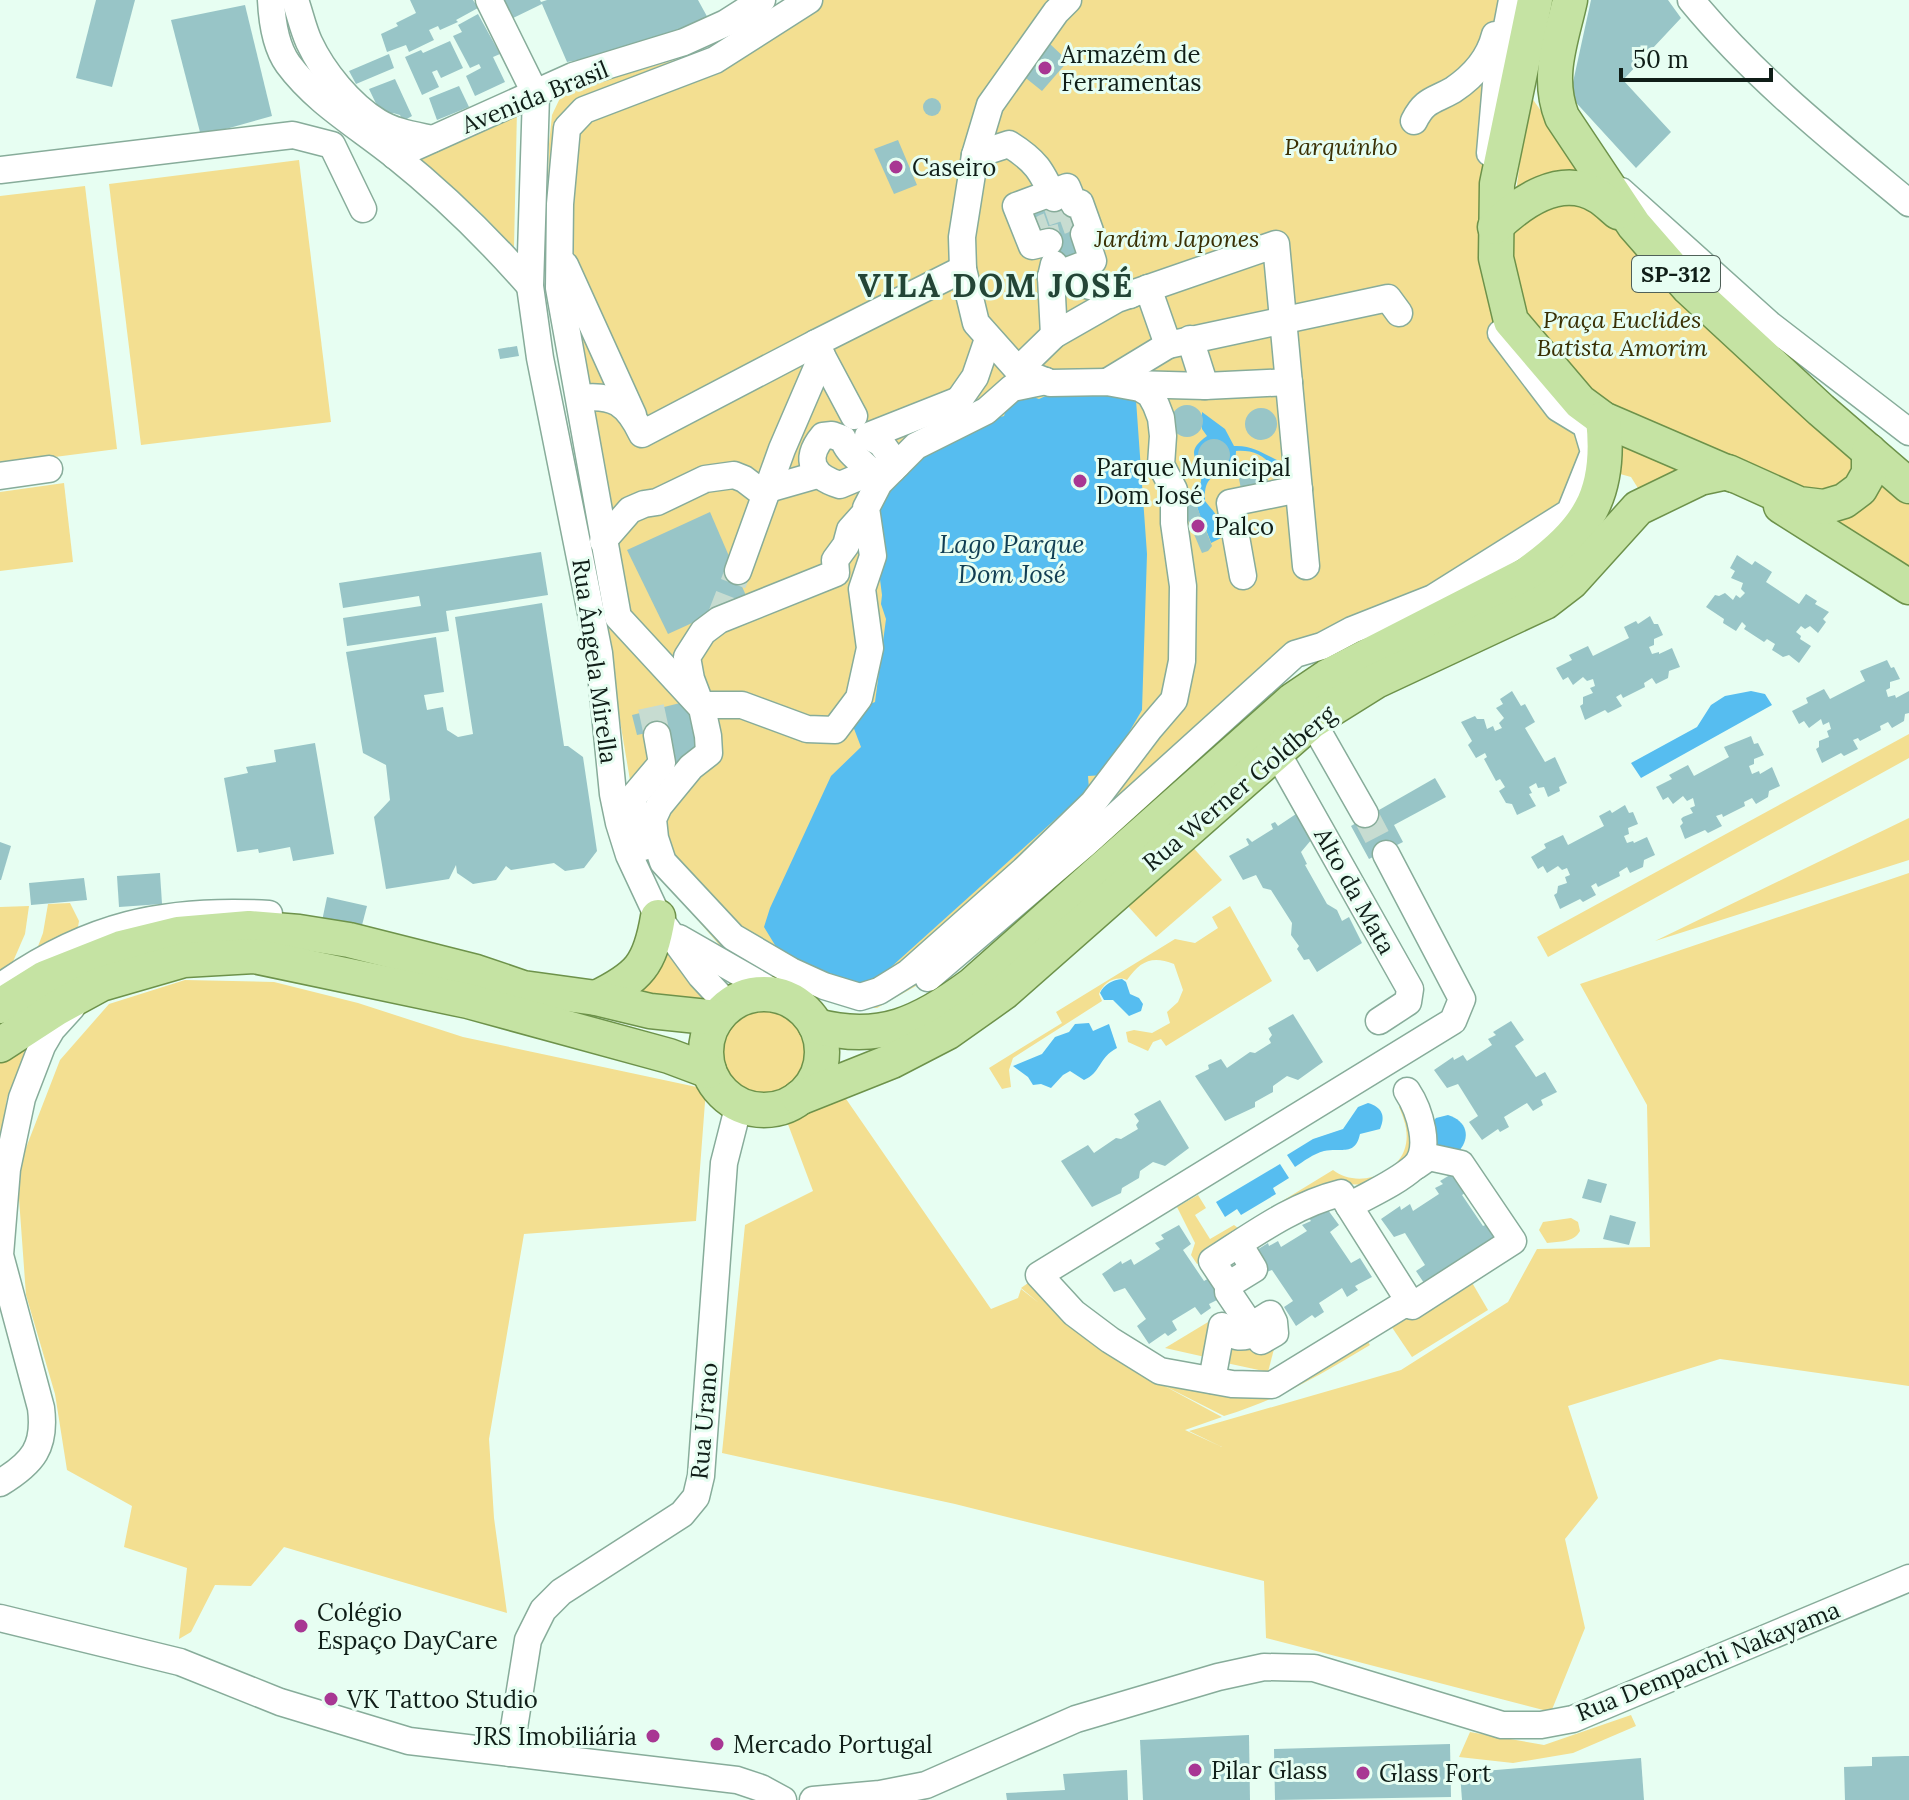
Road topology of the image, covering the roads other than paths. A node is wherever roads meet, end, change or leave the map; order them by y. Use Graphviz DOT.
graph roads {
  1 [pos="271,0"];
  2 [pos="295,0"];
  3 [pos="489,0"];
  4 [pos="762,0"];
  5 [pos="809,0"];
  6 [pos="1068,0"];
  7 [pos="1502,0"];
  8 [pos="1512,0"];
  9 [pos="1535,0"];
  10 [pos="1570,0"];
  11 [pos="1691,0"];
  12 [pos="720,12"];
  13 [pos="536,95"];
  14 [pos="1414,121"];
  15 [pos="432,139"];
  16 [pos="987,150"];
  17 [pos="395,156"];
  18 [pos="1595,168"];
  19 [pos="0,170"];
  20 [pos="1052,195"];
  21 [pos="1909,203"];
  22 [pos="363,209"];
  23 [pos="1634,225"];
  24 [pos="1495,227"];
  25 [pos="560,257"];
  26 [pos="1052,261"];
  27 [pos="963,269"];
  28 [pos="530,286"];
  29 [pos="1139,292"];
  30 [pos="1399,313"];
  31 [pos="1283,319"];
  32 [pos="1054,335"];
  33 [pos="988,339"];
  34 [pos="1179,342"];
  35 [pos="819,350"];
  36 [pos="1018,370"];
  37 [pos="1046,381"];
  38 [pos="1107,382"];
  39 [pos="1289,382"];
  40 [pos="1205,386"];
  41 [pos="580,398"];
  42 [pos="959,400"];
  43 [pos="633,415"];
  44 [pos="1603,419"];
  45 [pos="947,428"];
  46 [pos="855,430"];
  47 [pos="1909,432"];
  48 [pos="1869,451"];
  49 [pos="49,469"];
  50 [pos="887,469"];
  51 [pos="1728,472"];
  52 [pos="817,475"];
  53 [pos="0,476"];
  54 [pos="1603,476"];
  55 [pos="1909,486"];
  56 [pos="1299,489"];
  57 [pos="766,492"];
  58 [pos="1634,510"];
  59 [pos="866,512"];
  60 [pos="603,541"];
  61 [pos="1306,566"];
  62 [pos="738,571"];
  63 [pos="836,573"];
  64 [pos="1243,576"];
  65 [pos="1909,587"];
  66 [pos="862,589"];
  67 [pos="702,708"];
  68 [pos="1312,721"];
  69 [pos="657,735"];
  70 [pos="1276,751"];
  71 [pos="1365,814"];
  72 [pos="1386,854"];
  73 [pos="664,924"];
  74 [pos="350,929"];
  75 [pos="101,984"];
  76 [pos="472,986"];
  77 [pos="0,987"];
  78 [pos="780,996"];
  79 [pos="596,998"];
  80 [pos="0,1006"];
  81 [pos="723,1012"];
  82 [pos="1379,1021"];
  83 [pos="816,1026"];
  84 [pos="0,1045"];
  85 [pos="709,1071"];
  86 [pos="1407,1091"];
  87 [pos="799,1098"];
  88 [pos="739,1104"];
  89 [pos="1416,1166"];
  90 [pos="1349,1206"];
  91 [pos="0,1254"];
  92 [pos="1409,1301"];
  93 [pos="1260,1331"];
  94 [pos="1294,1372"];
  95 [pos="1212,1380"];
  96 [pos="0,1483"];
  97 [pos="1909,1578"];
  98 [pos="0,1618"];
  99 [pos="510,1753"];
  100 [pos="929,1793"];
  101 [pos="783,1800"];
  102 [pos="813,1800"];
  1 -- 17 [label="street"];
  2 -- 15 [label="street"];
  3 -- 13 [label="street"];
  4 -- 12 [label="street, Avenida Brasil"];
  5 -- 25 [label="street"];
  6 -- 16 [label="street"];
  7 -- 14 [label="street"];
  8 -- 69 [label="street"];
  9 -- 24 [label="main road"];
  10 -- 18 [label="main road, SP-312"];
  11 -- 21 [label="street"];
  12 -- 13 [label="street, Avenida Brasil"];
  13 -- 15 [label="street, Avenida Brasil"];
  13 -- 28 [label="street, Rua Ângela Mirella"];
  15 -- 17 [label="street, Avenida Brasil"];
  16 -- 20 [label="street"];
  16 -- 27 [label="street"];
  17 -- 28 [label="street"];
  18 -- 23 [label="main road, SP-312"];
  18 -- 47 [label="street"];
  19 -- 22 [label="street"];
  20 -- 26 [label="street"];
  20 -- 26 [label="street"];
  23 -- 24 [label="main road"];
  23 -- 48 [label="main road, SP-312"];
  24 -- 44 [label="main road"];
  25 -- 41 [label="street"];
  25 -- 43 [label="street"];
  26 -- 29 [label="street"];
  26 -- 32 [label="street"];
  27 -- 33 [label="street"];
  27 -- 35 [label="street"];
  28 -- 73 [label="street, Rua Ângela Mirella"];
  29 -- 31 [label="street"];
  29 -- 32 [label="street"];
  29 -- 34 [label="street"];
  30 -- 31 [label="street"];
  31 -- 34 [label="street"];
  31 -- 39 [label="street"];
  32 -- 36 [label="street"];
  33 -- 36 [label="street"];
  33 -- 42 [label="street"];
  34 -- 38 [label="street"];
  34 -- 40 [label="street"];
  35 -- 43 [label="street"];
  35 -- 46 [label="street"];
  35 -- 57 [label="street"];
  36 -- 37 [label="street"];
  37 -- 38 [label="street"];
  37 -- 45 [label="street"];
  38 -- 40 [label="street"];
  38 -- 67 [label="street"];
  39 -- 40 [label="street"];
  39 -- 56 [label="street"];
  41 -- 43 [label="street"];
  41 -- 60 [label="street"];
  42 -- 45 [label="street"];
  42 -- 46 [label="street"];
  44 -- 51 [label="main road"];
  44 -- 54 [label="main road, Rua Werner Goldberg"];
  45 -- 50 [label="street"];
  46 -- 50 [label="street"];
  46 -- 52 [label="street"];
  48 -- 51 [label="main road"];
  48 -- 55 [label="main road, SP-312"];
  49 -- 53 [label="street"];
  50 -- 52 [label="street"];
  50 -- 59 [label="street"];
  51 -- 58 [label="main road, Rua Werner Goldberg"];
  51 -- 65 [label="main road"];
  52 -- 57 [label="street"];
  54 -- 58 [label="main road"];
  54 -- 83 [label="main road, Rua Werner Goldberg"];
  56 -- 61 [label="street"];
  56 -- 64 [label="street"];
  57 -- 60 [label="street"];
  57 -- 62 [label="street"];
  58 -- 68 [label="main road, Rua Werner Goldberg"];
  59 -- 63 [label="street"];
  59 -- 66 [label="street"];
  60 -- 67 [label="street"];
  63 -- 66 [label="street"];
  63 -- 67 [label="street"];
  66 -- 67 [label="street"];
  68 -- 70 [label="main road, Rua Werner Goldberg"];
  68 -- 71 [label="street"];
  70 -- 82 [label="street, Alto da Mata"];
  70 -- 87 [label="main road, Rua Werner Goldberg"];
  72 -- 95 [label="street"];
  73 -- 78 [label="street"];
  73 -- 79 [label="main road"];
  73 -- 81 [label="street, Rua Ângela Mirella"];
  74 -- 77 [label="street"];
  75 -- 76 [label="main road"];
  75 -- 84 [label="main road"];
  75 -- 91 [label="street"];
  76 -- 79 [label="main road"];
  76 -- 80 [label="main road"];
  76 -- 85 [label="main road"];
  78 -- 81 [label="main road"];
  78 -- 83 [label="main road"];
  79 -- 81 [label="main road"];
  81 -- 85 [label="main road"];
  83 -- 87 [label="main road"];
  85 -- 88 [label="main road"];
  86 -- 89 [label="street"];
  87 -- 88 [label="main road"];
  88 -- 99 [label="street, Rua Urano"];
  89 -- 90 [label="street"];
  89 -- 92 [label="street"];
  90 -- 92 [label="street"];
  90 -- 93 [label="street"];
  91 -- 96 [label="street"];
  92 -- 94 [label="street"];
  93 -- 94 [label="street"];
  93 -- 95 [label="street"];
  94 -- 95 [label="street"];
  97 -- 100 [label="street, Rua Dempachi Nakayama"];
  98 -- 99 [label="street"];
  99 -- 101 [label="street"];
  100 -- 102 [label="street, Rua Dempachi Nakayama"];
}
